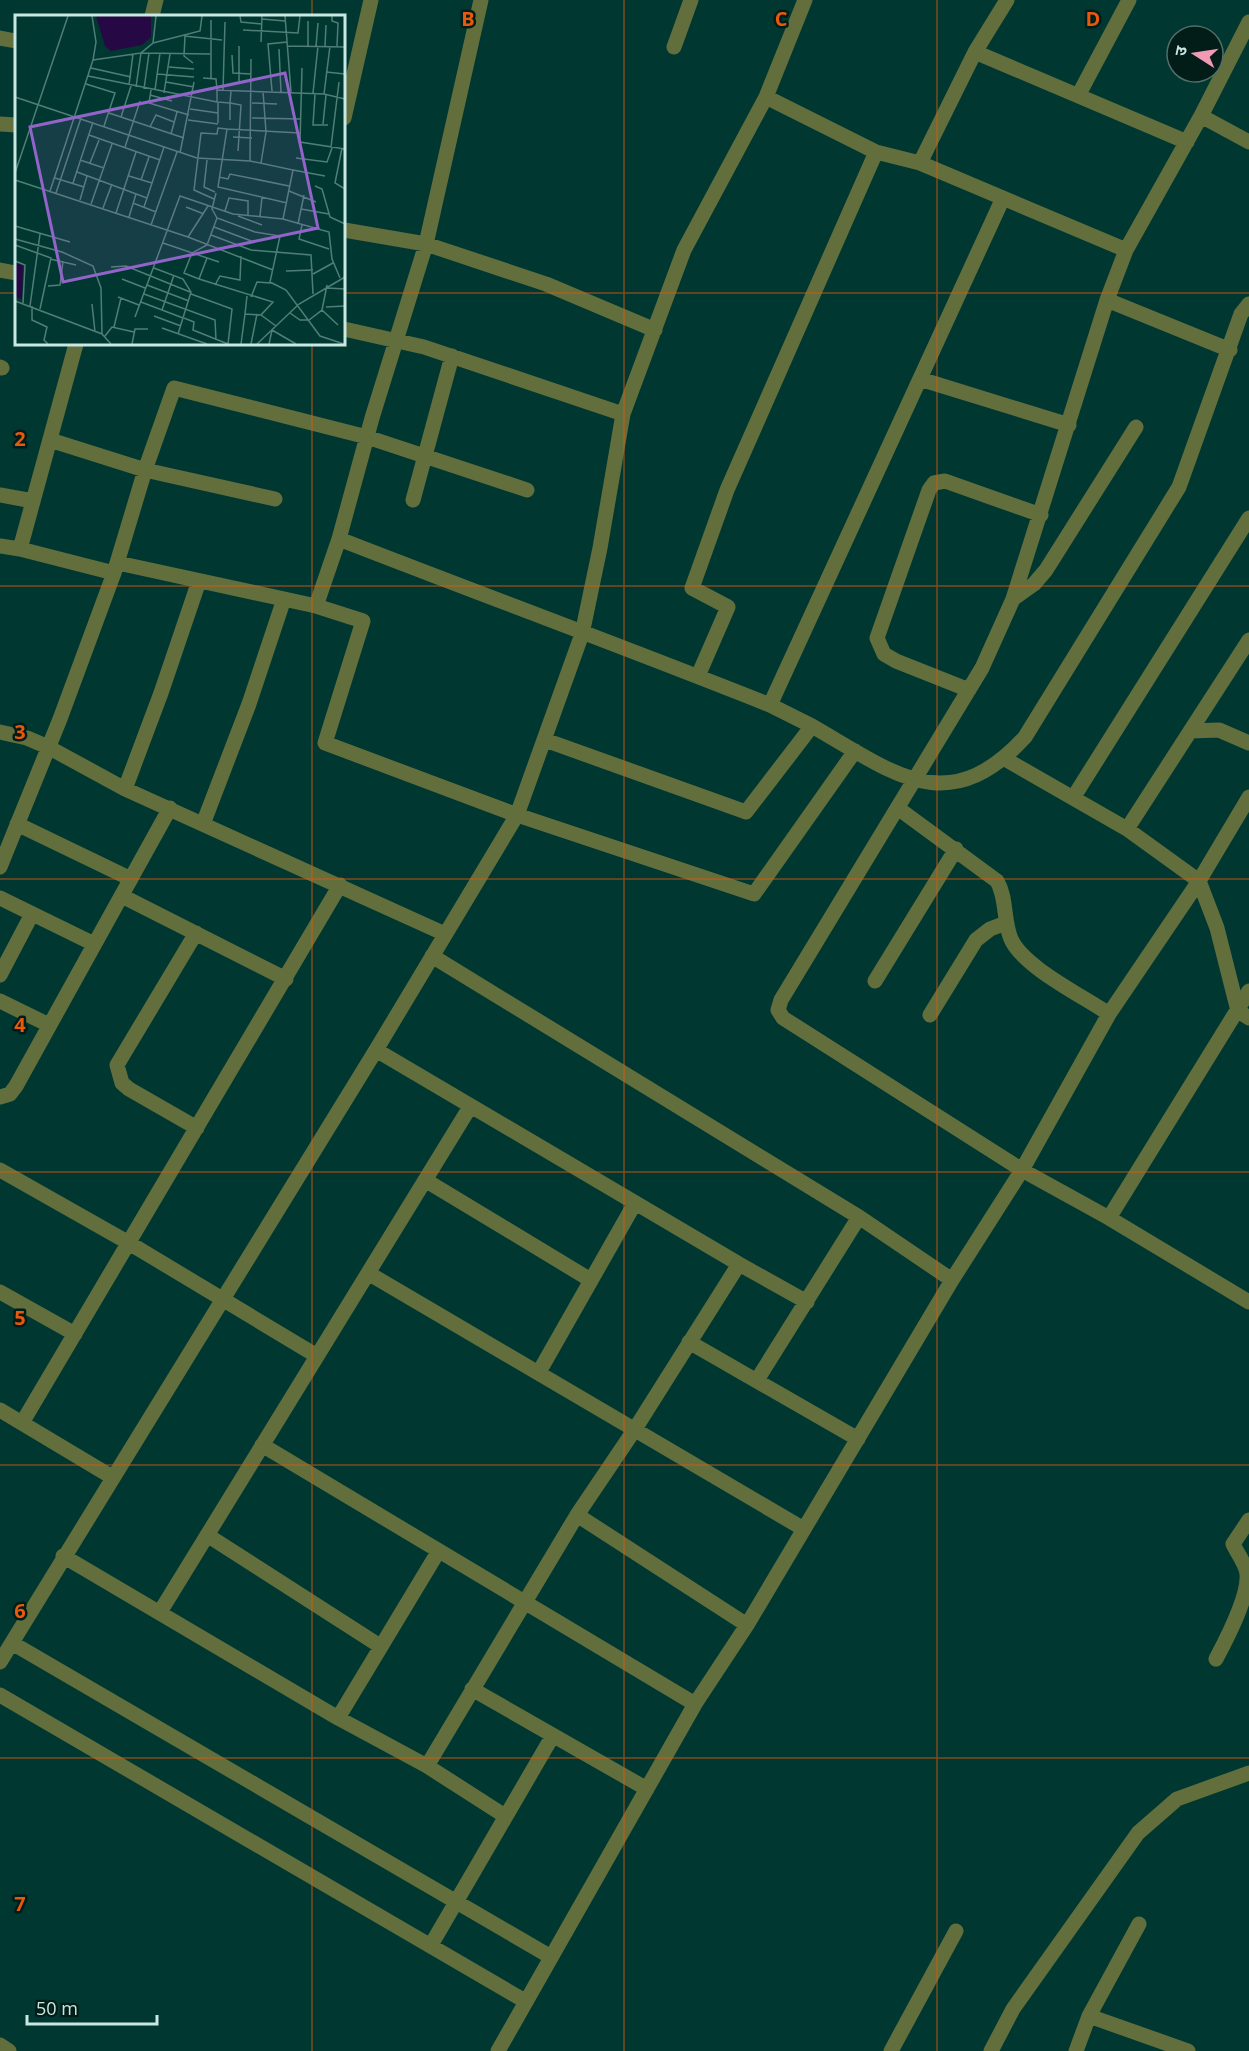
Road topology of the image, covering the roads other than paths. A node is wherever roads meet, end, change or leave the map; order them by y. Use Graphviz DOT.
graph roads {
  1 [pos="156,0"];
  2 [pos="371,0"];
  3 [pos="481,0"];
  4 [pos="691,0"];
  5 [pos="805,0"];
  6 [pos="1007,0"];
  7 [pos="1129,0"];
  8 [pos="152,15"];
  9 [pos="1249,22"];
  10 [pos="0,38"];
  11 [pos="15,41"];
  12 [pos="674,48"];
  13 [pos="975,52"];
  14 [pos="1078,94"];
  15 [pos="765,97"];
  16 [pos="345,114"];
  17 [pos="1201,116"];
  18 [pos="0,124"];
  19 [pos="15,125"];
  20 [pos="1187,142"];
  21 [pos="1249,142"];
  22 [pos="876,152"];
  23 [pos="920,163"];
  24 [pos="1004,198"];
  25 [pos="345,230"];
  26 [pos="426,244"];
  27 [pos="1126,250"];
  28 [pos="0,270"];
  29 [pos="15,273"];
  30 [pos="1107,300"];
  31 [pos="1249,304"];
  32 [pos="345,329"];
  33 [pos="655,330"];
  34 [pos="397,341"];
  35 [pos="76,345"];
  36 [pos="1230,350"];
  37 [pos="452,356"];
  38 [pos="920,379"];
  39 [pos="623,414"];
  40 [pos="1069,425"];
  41 [pos="1136,427"];
  42 [pos="367,437"];
  43 [pos="50,440"];
  44 [pos="424,456"];
  45 [pos="145,470"];
  46 [pos="527,490"];
  47 [pos="0,495"];
  48 [pos="275,499"];
  49 [pos="413,500"];
  50 [pos="33,501"];
  51 [pos="1041,514"];
  52 [pos="1249,518"];
  53 [pos="339,539"];
  54 [pos="0,546"];
  55 [pos="20,549"];
  56 [pos="116,568"];
  57 [pos="199,581"];
  58 [pos="284,599"];
  59 [pos="1013,599"];
  60 [pos="316,606"];
  61 [pos="582,634"];
  62 [pos="1249,639"];
  63 [pos="698,676"];
  64 [pos="969,690"];
  65 [pos="770,705"];
  66 [pos="812,726"];
  67 [pos="1190,731"];
  68 [pos="0,732"];
  69 [pos="545,740"];
  70 [pos="1249,743"];
  71 [pos="48,747"];
  72 [pos="855,751"];
  73 [pos="1005,759"];
  74 [pos="916,781"];
  75 [pos="124,789"];
  76 [pos="1249,797"];
  77 [pos="1073,798"];
  78 [pos="170,808"];
  79 [pos="899,809"];
  80 [pos="517,814"];
  81 [pos="17,824"];
  82 [pos="203,824"];
  83 [pos="1127,829"];
  84 [pos="956,849"];
  85 [pos="0,867"];
  86 [pos="131,879"];
  87 [pos="1199,881"];
  88 [pos="340,885"];
  89 [pos="122,896"];
  90 [pos="0,898"];
  91 [pos="32,914"];
  92 [pos="1006,923"];
  93 [pos="196,933"];
  94 [pos="445,934"];
  95 [pos="94,944"];
  96 [pos="432,956"];
  97 [pos="0,975"];
  98 [pos="286,980"];
  99 [pos="875,981"];
  100 [pos="1249,991"];
  101 [pos="0,1001"];
  102 [pos="1109,1014"];
  103 [pos="1244,1014"];
  104 [pos="930,1015"];
  105 [pos="49,1025"];
  106 [pos="376,1050"];
  107 [pos="0,1097"];
  108 [pos="470,1107"];
  109 [pos="197,1128"];
  110 [pos="0,1170"];
  111 [pos="1022,1170"];
  112 [pos="426,1180"];
  113 [pos="635,1203"];
  114 [pos="859,1217"];
  115 [pos="1109,1218"];
  116 [pos="129,1243"];
  117 [pos="739,1264"];
  118 [pos="368,1273"];
  119 [pos="589,1279"];
  120 [pos="952,1280"];
  121 [pos="0,1292"];
  122 [pos="222,1299"];
  123 [pos="807,1302"];
  124 [pos="1249,1302"];
  125 [pos="75,1334"];
  126 [pos="688,1342"];
  127 [pos="317,1356"];
  128 [pos="539,1372"];
  129 [pos="757,1380"];
  130 [pos="0,1410"];
  131 [pos="22,1423"];
  132 [pos="635,1429"];
  133 [pos="858,1439"];
  134 [pos="262,1445"];
  135 [pos="112,1477"];
  136 [pos="577,1515"];
  137 [pos="1249,1520"];
  138 [pos="802,1528"];
  139 [pos="207,1535"];
  140 [pos="438,1552"];
  141 [pos="63,1556"];
  142 [pos="526,1604"];
  143 [pos="160,1612"];
  144 [pos="747,1624"];
  145 [pos="12,1643"];
  146 [pos="380,1646"];
  147 [pos="1216,1659"];
  148 [pos="0,1662"];
  149 [pos="472,1689"];
  150 [pos="0,1695"];
  151 [pos="695,1704"];
  152 [pos="338,1719"];
  153 [pos="552,1737"];
  154 [pos="427,1766"];
  155 [pos="1249,1773"];
  156 [pos="647,1789"];
  157 [pos="505,1816"];
  158 [pos="457,1903"];
  159 [pos="1139,1924"];
  160 [pos="956,1931"];
  161 [pos="431,1945"];
  162 [pos="551,1957"];
  163 [pos="525,2001"];
  164 [pos="1089,2016"];
  165 [pos="0,2045"];
  166 [pos="9,2051"];
  167 [pos="498,2051"];
  168 [pos="891,2051"];
  169 [pos="991,2051"];
  170 [pos="1076,2051"];
  171 [pos="1188,2051"];
  1 -- 8 [label="street"];
  2 -- 16 [label="street"];
  3 -- 26 [label="street"];
  4 -- 12 [label="street"];
  5 -- 15 [label="street"];
  6 -- 13 [label="street"];
  7 -- 14 [label="street"];
  9 -- 17 [label="street"];
  10 -- 11 [label="street"];
  13 -- 14 [label="street"];
  13 -- 23 [label="street"];
  14 -- 20 [label="street"];
  15 -- 22 [label="street"];
  15 -- 33 [label="street"];
  17 -- 20 [label="street"];
  17 -- 21 [label="street"];
  18 -- 19 [label="street"];
  20 -- 27 [label="street"];
  22 -- 23 [label="street"];
  22 -- 63 [label="street"];
  23 -- 24 [label="street"];
  24 -- 27 [label="street"];
  24 -- 38 [label="street"];
  25 -- 26 [label="street"];
  26 -- 33 [label="street"];
  26 -- 34 [label="street"];
  27 -- 30 [label="street"];
  28 -- 29 [label="street"];
  30 -- 36 [label="street"];
  30 -- 40 [label="street"];
  31 -- 36 [label="street"];
  32 -- 34 [label="street"];
  33 -- 39 [label="street"];
  34 -- 37 [label="street"];
  34 -- 42 [label="street"];
  35 -- 43 [label="street"];
  36 -- 73 [label="street"];
  37 -- 39 [label="street"];
  37 -- 44 [label="street"];
  38 -- 40 [label="street"];
  38 -- 65 [label="street"];
  39 -- 61 [label="street"];
  40 -- 51 [label="street"];
  41 -- 59 [label="street"];
  42 -- 44 [label="street"];
  42 -- 45 [label="street"];
  42 -- 53 [label="street"];
  43 -- 45 [label="street"];
  43 -- 50 [label="street"];
  44 -- 46 [label="street"];
  44 -- 49 [label="street"];
  45 -- 48 [label="street"];
  45 -- 56 [label="street"];
  47 -- 50 [label="street"];
  50 -- 55 [label="street"];
  51 -- 59 [label="street"];
  51 -- 64 [label="street"];
  52 -- 77 [label="street"];
  53 -- 60 [label="street"];
  53 -- 61 [label="street"];
  54 -- 55 [label="street"];
  55 -- 56 [label="street"];
  56 -- 57 [label="street"];
  56 -- 71 [label="street"];
  57 -- 58 [label="street"];
  57 -- 75 [label="street"];
  58 -- 60 [label="street"];
  58 -- 82 [label="street"];
  59 -- 64 [label="street"];
  60 -- 80 [label="street"];
  61 -- 63 [label="street"];
  61 -- 69 [label="street"];
  62 -- 67 [label="street"];
  63 -- 65 [label="street"];
  64 -- 74 [label="street"];
  65 -- 66 [label="street"];
  66 -- 69 [label="street"];
  66 -- 72 [label="street"];
  67 -- 70 [label="street"];
  67 -- 83 [label="street"];
  68 -- 71 [label="street"];
  69 -- 80 [label="street"];
  71 -- 75 [label="street"];
  71 -- 81 [label="street"];
  72 -- 74 [label="street"];
  72 -- 80 [label="street"];
  73 -- 74 [label="street"];
  73 -- 77 [label="street"];
  74 -- 79 [label="street"];
  75 -- 78 [label="street"];
  76 -- 87 [label="street"];
  77 -- 83 [label="street"];
  78 -- 82 [label="street"];
  78 -- 86 [label="street"];
  79 -- 84 [label="street"];
  79 -- 111 [label="street"];
  80 -- 94 [label="street"];
  81 -- 85 [label="street"];
  81 -- 86 [label="street"];
  82 -- 88 [label="street"];
  83 -- 87 [label="street"];
  84 -- 92 [label="street"];
  84 -- 99 [label="street"];
  86 -- 89 [label="street"];
  87 -- 102 [label="street"];
  87 -- 103 [label="street"];
  88 -- 94 [label="street"];
  88 -- 98 [label="street"];
  89 -- 93 [label="street"];
  89 -- 95 [label="street"];
  90 -- 91 [label="street"];
  91 -- 95 [label="street"];
  91 -- 97 [label="street"];
  92 -- 102 [label="street"];
  92 -- 104 [label="street"];
  93 -- 98 [label="street"];
  93 -- 109 [label="street"];
  94 -- 96 [label="street"];
  95 -- 105 [label="street"];
  96 -- 106 [label="street"];
  96 -- 114 [label="street"];
  98 -- 109 [label="street"];
  100 -- 103 [label="street"];
  101 -- 105 [label="street"];
  102 -- 111 [label="street"];
  103 -- 115 [label="street"];
  105 -- 107 [label="street"];
  106 -- 108 [label="street"];
  106 -- 122 [label="street"];
  108 -- 112 [label="street"];
  108 -- 113 [label="street"];
  109 -- 116 [label="street"];
  110 -- 116 [label="street"];
  111 -- 115 [label="street"];
  111 -- 120 [label="street"];
  112 -- 118 [label="street"];
  112 -- 119 [label="street"];
  113 -- 117 [label="street"];
  113 -- 119 [label="street"];
  114 -- 120 [label="street"];
  114 -- 123 [label="street"];
  115 -- 124 [label="street"];
  116 -- 122 [label="street"];
  116 -- 125 [label="street"];
  117 -- 123 [label="street"];
  117 -- 126 [label="street"];
  118 -- 127 [label="street"];
  118 -- 128 [label="street"];
  119 -- 128 [label="street"];
  120 -- 133 [label="street"];
  121 -- 125 [label="street"];
  122 -- 127 [label="street"];
  122 -- 135 [label="street"];
  123 -- 129 [label="street"];
  125 -- 131 [label="street"];
  126 -- 129 [label="street"];
  126 -- 132 [label="street"];
  127 -- 134 [label="street"];
  128 -- 132 [label="street"];
  129 -- 133 [label="street"];
  130 -- 131 [label="street"];
  131 -- 135 [label="street"];
  132 -- 136 [label="street"];
  132 -- 138 [label="street"];
  133 -- 138 [label="street"];
  134 -- 139 [label="street"];
  134 -- 140 [label="street"];
  135 -- 141 [label="street"];
  136 -- 142 [label="street"];
  136 -- 144 [label="street"];
  137 -- 147 [label="street"];
  138 -- 144 [label="street"];
  139 -- 143 [label="street"];
  139 -- 146 [label="street"];
  140 -- 142 [label="street"];
  140 -- 146 [label="street"];
  141 -- 143 [label="street"];
  141 -- 145 [label="street"];
  142 -- 149 [label="street"];
  142 -- 151 [label="street"];
  143 -- 152 [label="street"];
  144 -- 151 [label="street"];
  145 -- 148 [label="street"];
  145 -- 158 [label="street"];
  146 -- 152 [label="street"];
  149 -- 153 [label="street"];
  149 -- 154 [label="street"];
  150 -- 161 [label="street"];
  151 -- 156 [label="street"];
  152 -- 154 [label="street"];
  153 -- 156 [label="street"];
  153 -- 157 [label="street"];
  154 -- 157 [label="street"];
  155 -- 169 [label="street"];
  156 -- 162 [label="street"];
  157 -- 158 [label="street"];
  158 -- 161 [label="street"];
  158 -- 162 [label="street"];
  159 -- 164 [label="street"];
  160 -- 168 [label="street"];
  161 -- 163 [label="street"];
  162 -- 163 [label="street"];
  163 -- 167 [label="street"];
  164 -- 170 [label="street"];
  164 -- 171 [label="street"];
  165 -- 166 [label="street"];
}
